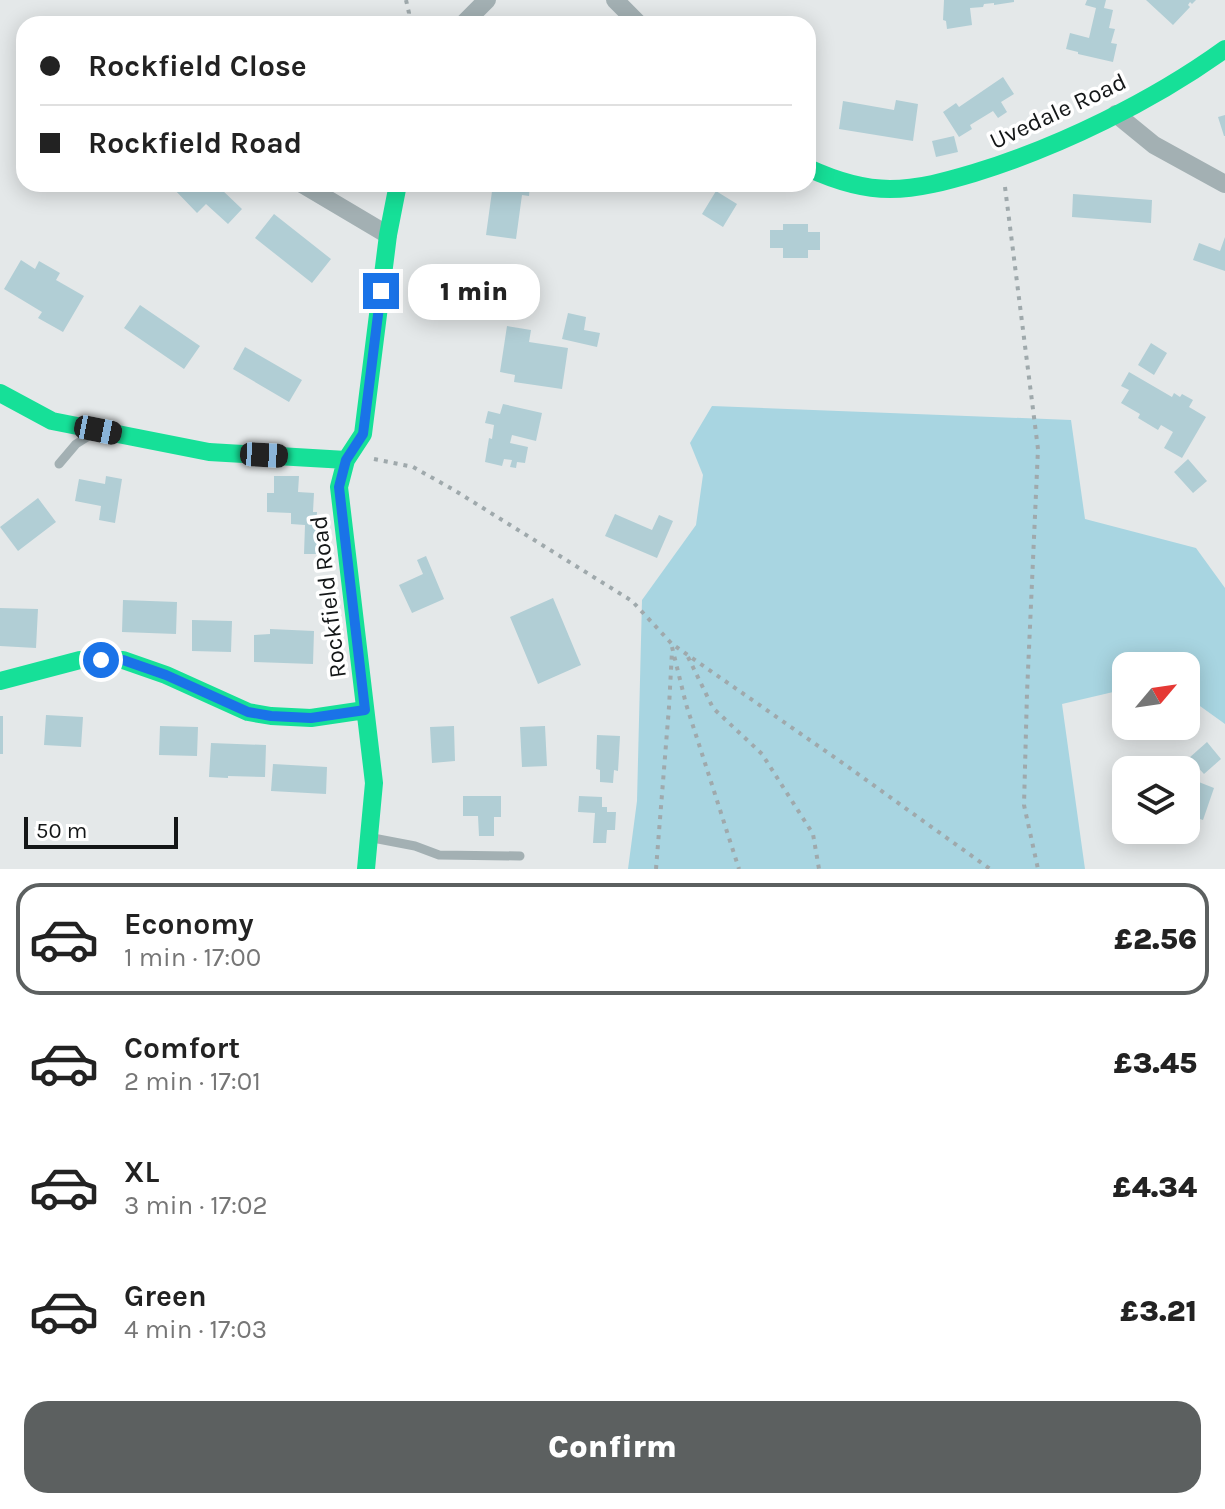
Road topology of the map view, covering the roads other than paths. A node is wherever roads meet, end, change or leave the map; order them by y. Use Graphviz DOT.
graph roads {
  1 [pos="487,0"];
  2 [pos="615,0"];
  3 [pos="471,16"];
  4 [pos="631,16"];
  5 [pos="1225,49"];
  6 [pos="1116,114"];
  7 [pos="816,171"];
  8 [pos="1225,184"];
  9 [pos="315,192"];
  10 [pos="396,192"];
  11 [pos="388,235"];
  12 [pos="0,393"];
  13 [pos="98,430"];
  14 [pos="346,460"];
  15 [pos="59,464"];
  16 [pos="0,681"];
  17 [pos="365,710"];
  18 [pos="370,837"];
  19 [pos="520,856"];
  20 [pos="366,869"];
  1 -- 3 [label="street"];
  2 -- 4 [label="street"];
  5 -- 6 [label="street, Uvedale Road"];
  6 -- 7 [label="street, Uvedale Road"];
  6 -- 8 [label="street"];
  9 -- 11 [label="street"];
  10 -- 11 [label="street, Rockfield Road"];
  11 -- 14 [label="street, Rockfield Road"];
  12 -- 13 [label="street"];
  13 -- 14 [label="street"];
  13 -- 15 [label="lane"];
  14 -- 17 [label="street, Rockfield Road"];
  16 -- 17 [label="street"];
  17 -- 18 [label="street, Rockfield Road"];
  18 -- 19 [label="lane"];
  18 -- 20 [label="street, Rockfield Road"];
}
